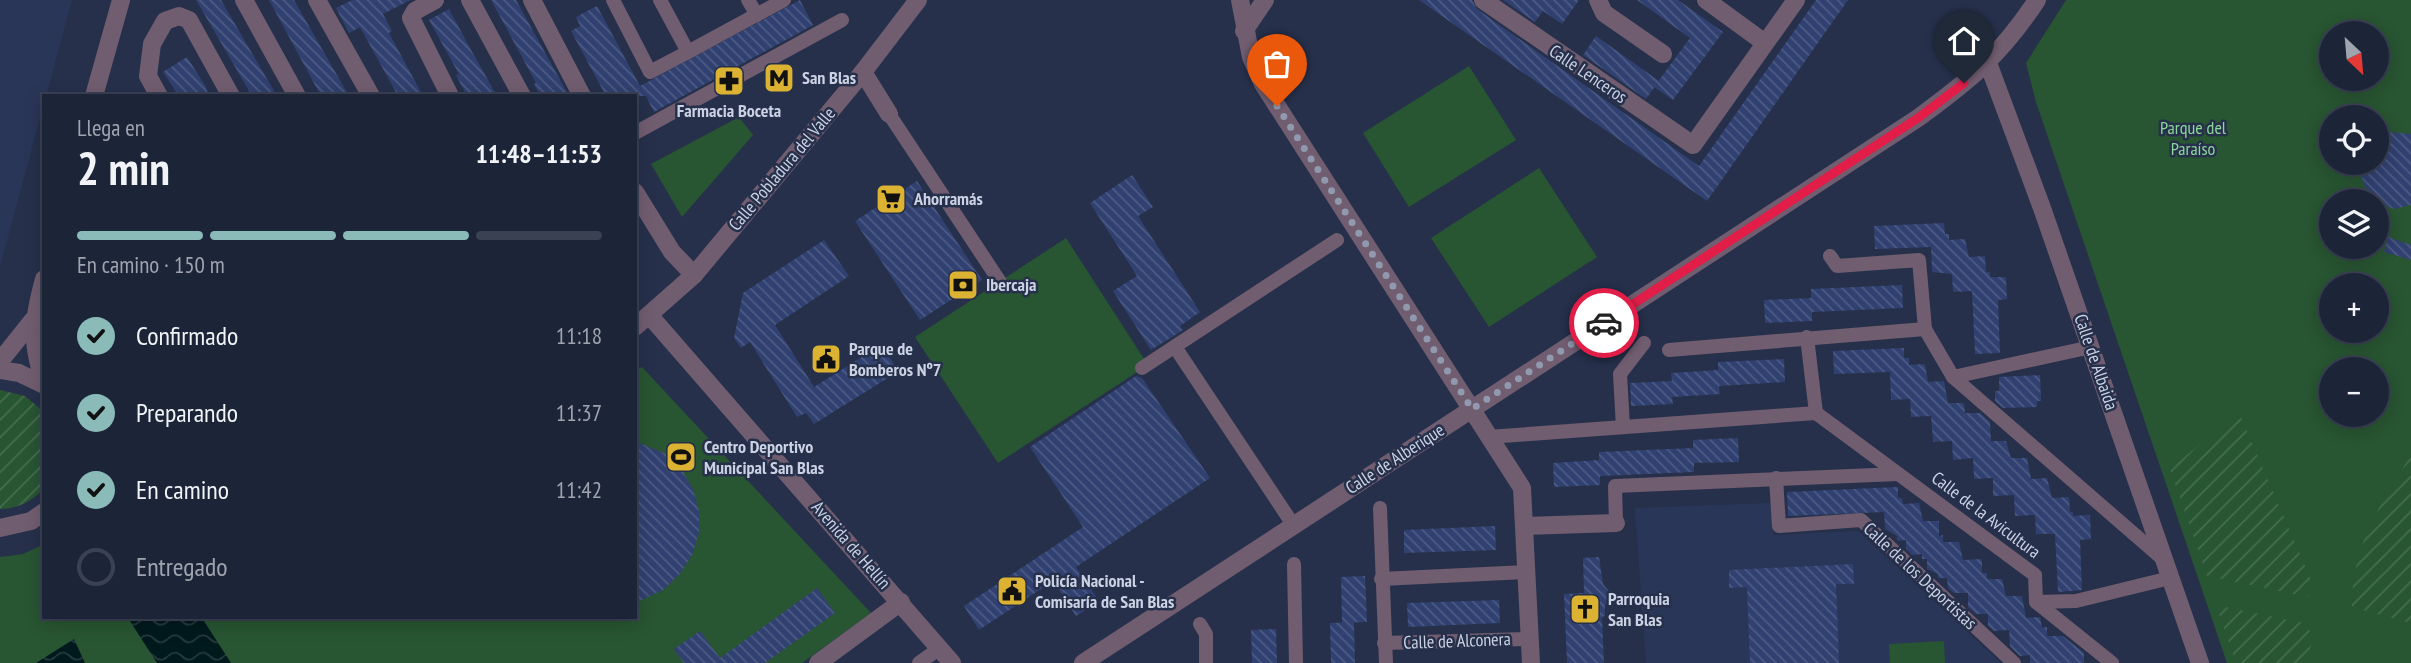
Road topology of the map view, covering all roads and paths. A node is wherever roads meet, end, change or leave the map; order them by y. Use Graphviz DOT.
graph roads {
  1 [pos="121,0"];
  2 [pos="244,0"];
  3 [pos="317,0"];
  4 [pos="435,0"];
  5 [pos="470,0"];
  6 [pos="532,0"];
  7 [pos="612,0"];
  8 [pos="660,0"];
  9 [pos="748,0"];
  10 [pos="784,0"];
  11 [pos="918,0"];
  12 [pos="1240,0"];
  13 [pos="1265,0"];
  14 [pos="1483,0"];
  15 [pos="1598,0"];
  16 [pos="1706,0"];
  17 [pos="1796,0"];
  18 [pos="2037,0"];
  19 [pos="412,10"];
  20 [pos="757,15"];
  21 [pos="842,20"];
  22 [pos="1244,31"];
  23 [pos="1765,43"];
  24 [pos="688,52"];
  25 [pos="1662,54"];
  26 [pos="1988,62"];
  27 [pos="863,72"];
  28 [pos="95,94"];
  29 [pos="158,94"];
  30 [pos="230,94"];
  31 [pos="296,94"];
  32 [pos="370,94"];
  33 [pos="449,94"];
  34 [pos="521,94"];
  35 [pos="581,94"];
  36 [pos="889,114"];
  37 [pos="637,132"];
  38 [pos="637,198"];
  39 [pos="1337,240"];
  40 [pos="1830,256"];
  41 [pos="694,275"];
  42 [pos="1002,285"];
  43 [pos="42,286"];
  44 [pos="33,320"];
  45 [pos="643,321"];
  46 [pos="1925,329"];
  47 [pos="1807,337"];
  48 [pos="1644,342"];
  49 [pos="1175,347"];
  50 [pos="2091,347"];
  51 [pos="1669,350"];
  52 [pos="0,361"];
  53 [pos="1142,368"];
  54 [pos="0,370"];
  55 [pos="42,377"];
  56 [pos="1954,377"];
  57 [pos="42,383"];
  58 [pos="1472,409"];
  59 [pos="1816,413"];
  60 [pos="1623,427"];
  61 [pos="1488,437"];
  62 [pos="1898,474"];
  63 [pos="1776,478"];
  64 [pos="1380,508"];
  65 [pos="42,513"];
  66 [pos="1616,523"];
  67 [pos="1294,526"];
  68 [pos="1524,526"];
  69 [pos="0,528"];
  70 [pos="2164,560"];
  71 [pos="1294,564"];
  72 [pos="1526,572"];
  73 [pos="2170,578"];
  74 [pos="1381,579"];
  75 [pos="901,602"];
  76 [pos="2036,602"];
  77 [pos="1200,624"];
  78 [pos="1530,639"];
  79 [pos="1384,643"];
  80 [pos="940,648"];
  81 [pos="818,663"];
  82 [pos="919,663"];
  83 [pos="952,663"];
  84 [pos="1083,663"];
  85 [pos="1206,663"];
  86 [pos="1296,663"];
  87 [pos="1386,663"];
  88 [pos="1531,663"];
  89 [pos="2014,663"];
  90 [pos="2112,663"];
  91 [pos="2200,663"];
  1 -- 28 [label="street"];
  2 -- 31 [label="street"];
  3 -- 32 [label="street"];
  4 -- 19 [label="street"];
  5 -- 34 [label="street"];
  6 -- 35 [label="street"];
  7 -- 24 [label="street"];
  8 -- 24 [label="street"];
  9 -- 20 [label="street"];
  10 -- 20 [label="street"];
  11 -- 27 [label="street, Calle Pobladura del Valle"];
  12 -- 22 [label="street, Calle de Alconera"];
  13 -- 22 [label="street"];
  14 -- 23 [label="street, Calle Lenceros"];
  15 -- 25 [label="street"];
  16 -- 23 [label="street"];
  17 -- 23 [label="street"];
  18 -- 26 [label="street, Calle de Alberique"];
  19 -- 33 [label="street"];
  20 -- 24 [label="street"];
  21 -- 37 [label="street"];
  22 -- 58 [label="street, Calle de Alconera"];
  26 -- 50 [label="street, Calle de Albaida"];
  26 -- 58 [label="street, Calle de Alberique"];
  27 -- 36 [label="street"];
  27 -- 41 [label="street, Calle Pobladura del Valle"];
  29 -- 30 [label="street"];
  36 -- 42 [label="street"];
  38 -- 41 [label="street"];
  39 -- 49 [label="street"];
  40 -- 46 [label="street"];
  41 -- 45 [label="street, Calle Pobladura del Valle"];
  43 -- 44 [label="street"];
  44 -- 52 [label="street"];
  44 -- 55 [label="street"];
  45 -- 75 [label="street, Avenida de Hellín"];
  46 -- 47 [label="street"];
  46 -- 56 [label="street"];
  47 -- 51 [label="street"];
  47 -- 59 [label="street"];
  48 -- 60 [label="street"];
  49 -- 53 [label="street"];
  49 -- 67 [label="street"];
  50 -- 56 [label="street"];
  50 -- 70 [label="street, Calle de Albaida"];
  54 -- 57 [label="street"];
  56 -- 70 [label="street"];
  58 -- 61 [label="street, Calle de Alconera"];
  58 -- 67 [label="street, Calle de Alberique"];
  59 -- 60 [label="street"];
  59 -- 62 [label="street, Calle de la Avicultura"];
  60 -- 61 [label="street"];
  61 -- 68 [label="street, Calle de Alconera"];
  62 -- 63 [label="street"];
  62 -- 76 [label="street, Calle de la Avicultura"];
  63 -- 66 [label="street"];
  63 -- 89 [label="street, Calle de los Deportistas"];
  64 -- 74 [label="street"];
  65 -- 69 [label="street"];
  66 -- 68 [label="street"];
  67 -- 84 [label="street, Calle de Alberique"];
  68 -- 72 [label="street, Calle de Alconera"];
  70 -- 73 [label="street, Calle de Albaida"];
  71 -- 86 [label="street"];
  72 -- 74 [label="street"];
  72 -- 78 [label="street, Calle de Alconera"];
  73 -- 76 [label="street"];
  73 -- 91 [label="street, Calle de Albaida"];
  74 -- 79 [label="street"];
  75 -- 80 [label="street, Avenida de Hellín"];
  75 -- 81 [label="street"];
  76 -- 90 [label="street"];
  77 -- 85 [label="street"];
  78 -- 79 [label="street, Calle de Alconera"];
  78 -- 88 [label="street, Calle de Alconera"];
  79 -- 87 [label="street"];
  80 -- 82 [label="street"];
  80 -- 83 [label="street, Avenida de Hellín"];
}
